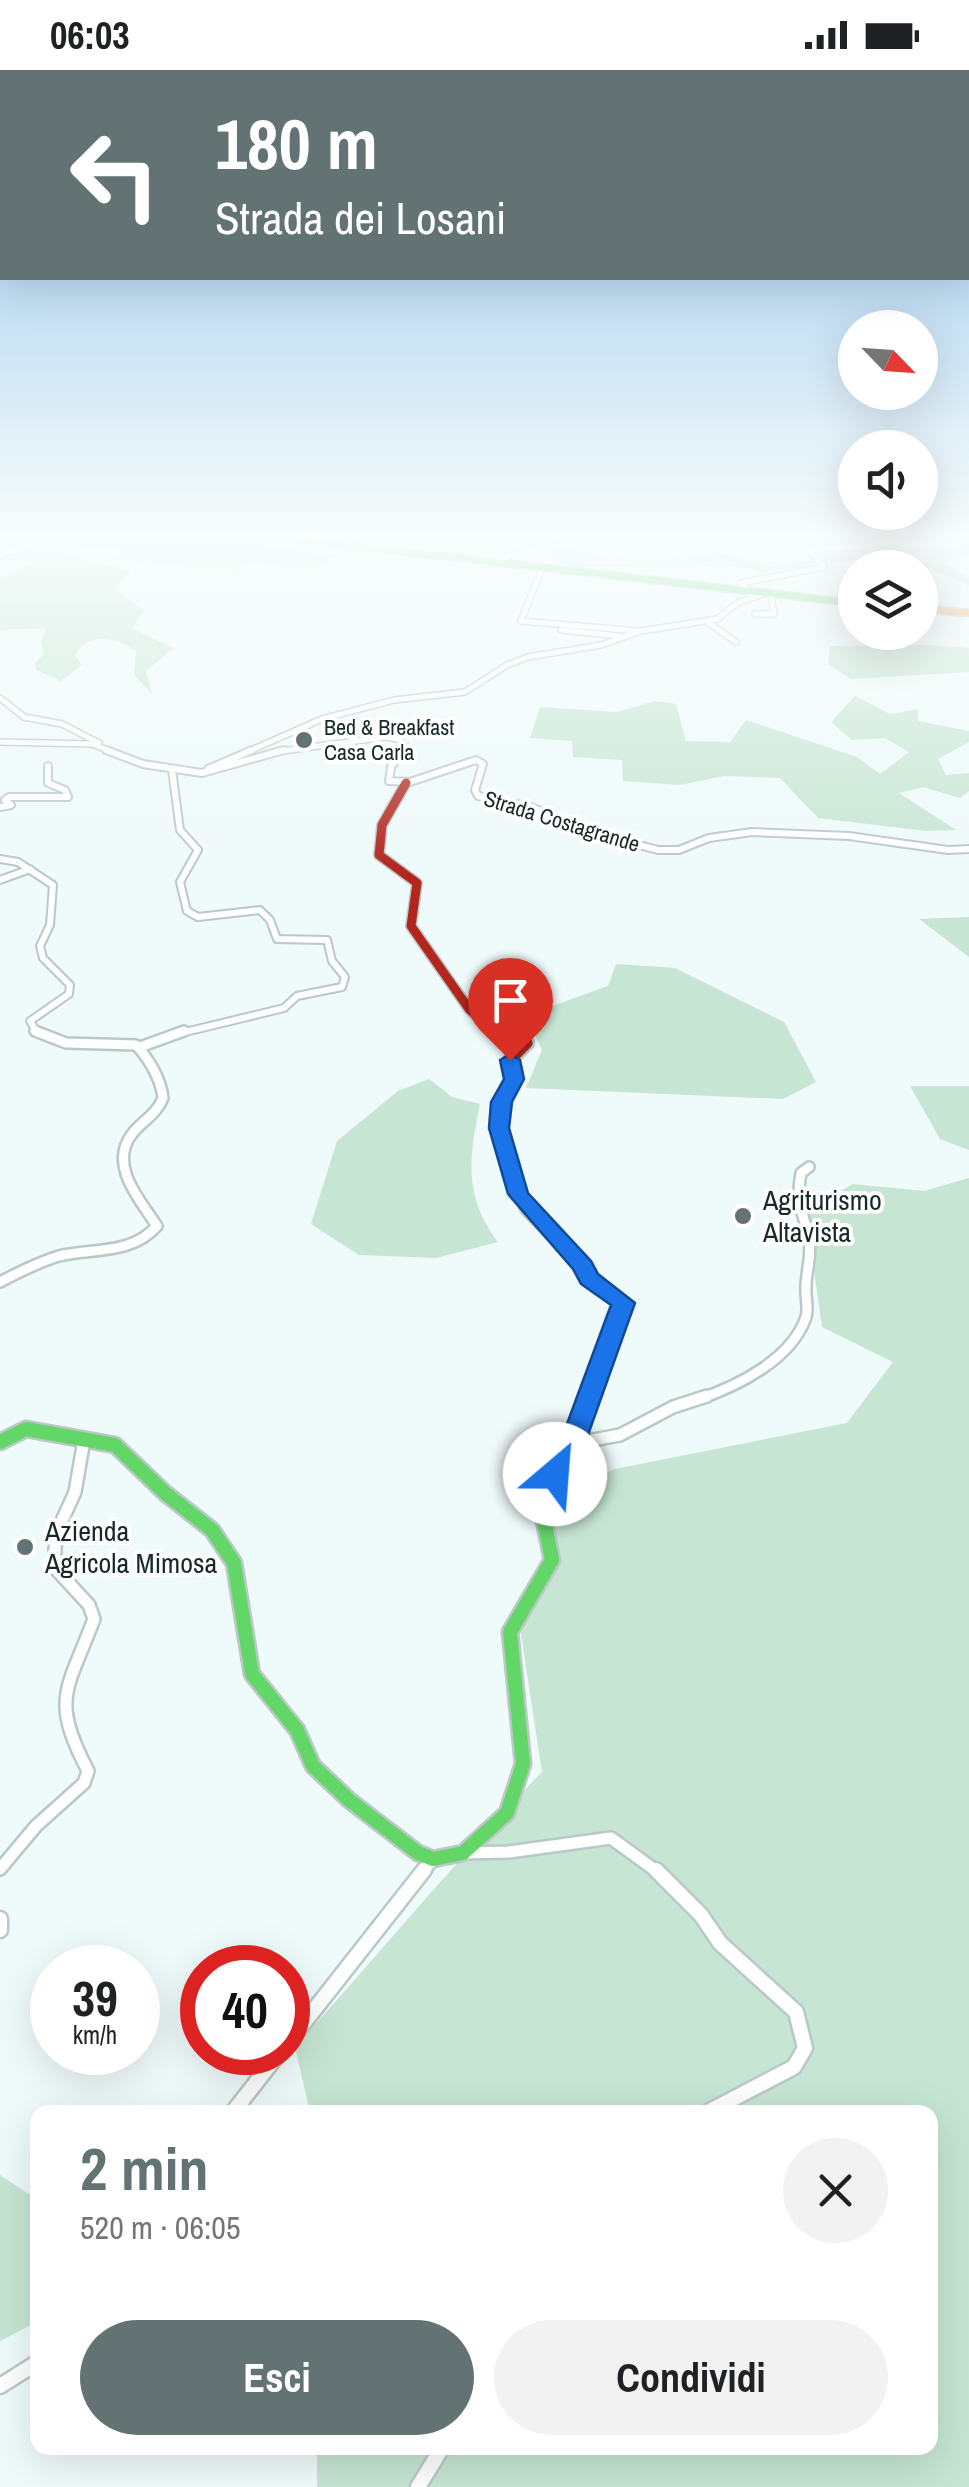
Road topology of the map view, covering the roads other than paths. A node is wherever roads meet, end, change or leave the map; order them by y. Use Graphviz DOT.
graph roads {
  1 [pos="596,647"];
  2 [pos="0,698"];
  3 [pos="0,742"];
  4 [pos="92,744"];
  5 [pos="109,750"];
  6 [pos="48,766"];
  7 [pos="172,770"];
  8 [pos="202,773"];
  9 [pos="406,783"];
  10 [pos="0,807"];
  11 [pos="969,849"];
  12 [pos="0,860"];
  13 [pos="30,869"];
  14 [pos="0,880"];
  15 [pos="198,917"];
  16 [pos="140,1047"];
  17 [pos="809,1167"];
  18 [pos="0,1282"];
  19 [pos="84,1440"];
  20 [pos="0,1442"];
  21 [pos="577,1443"];
  22 [pos="463,1853"];
  23 [pos="433,1859"];
  24 [pos="0,1869"];
  25 [pos="0,1919"];
  26 [pos="0,1930"];
  27 [pos="310,2015"];
  28 [pos="262,2075"];
  29 [pos="238,2105"];
  30 [pos="714,2105"];
  31 [pos="30,2367"];
  32 [pos="0,2386"];
  33 [pos="438,2455"];
  34 [pos="418,2487"];
  1 -- 8 [label="street"];
  2 -- 5 [label="street"];
  3 -- 4 [label="street"];
  4 -- 5 [label="street"];
  5 -- 7 [label="street"];
  6 -- 10 [label="street"];
  7 -- 8 [label="street"];
  7 -- 15 [label="street"];
  8 -- 9 [label="street"];
  9 -- 11 [label="street, Strada Costagrande"];
  9 -- 21 [label="street"];
  12 -- 13 [label="street"];
  13 -- 14 [label="street"];
  13 -- 16 [label="street"];
  15 -- 16 [label="street"];
  16 -- 18 [label="street"];
  17 -- 21 [label="street"];
  19 -- 20 [label="street"];
  19 -- 23 [label="street"];
  19 -- 24 [label="street"];
  21 -- 22 [label="street"];
  22 -- 23 [label="street"];
  22 -- 30 [label="street"];
  23 -- 27 [label="street"];
  25 -- 26 [label="street"];
  28 -- 29 [label="street"];
  31 -- 32 [label="street"];
  33 -- 34 [label="street"];
}
